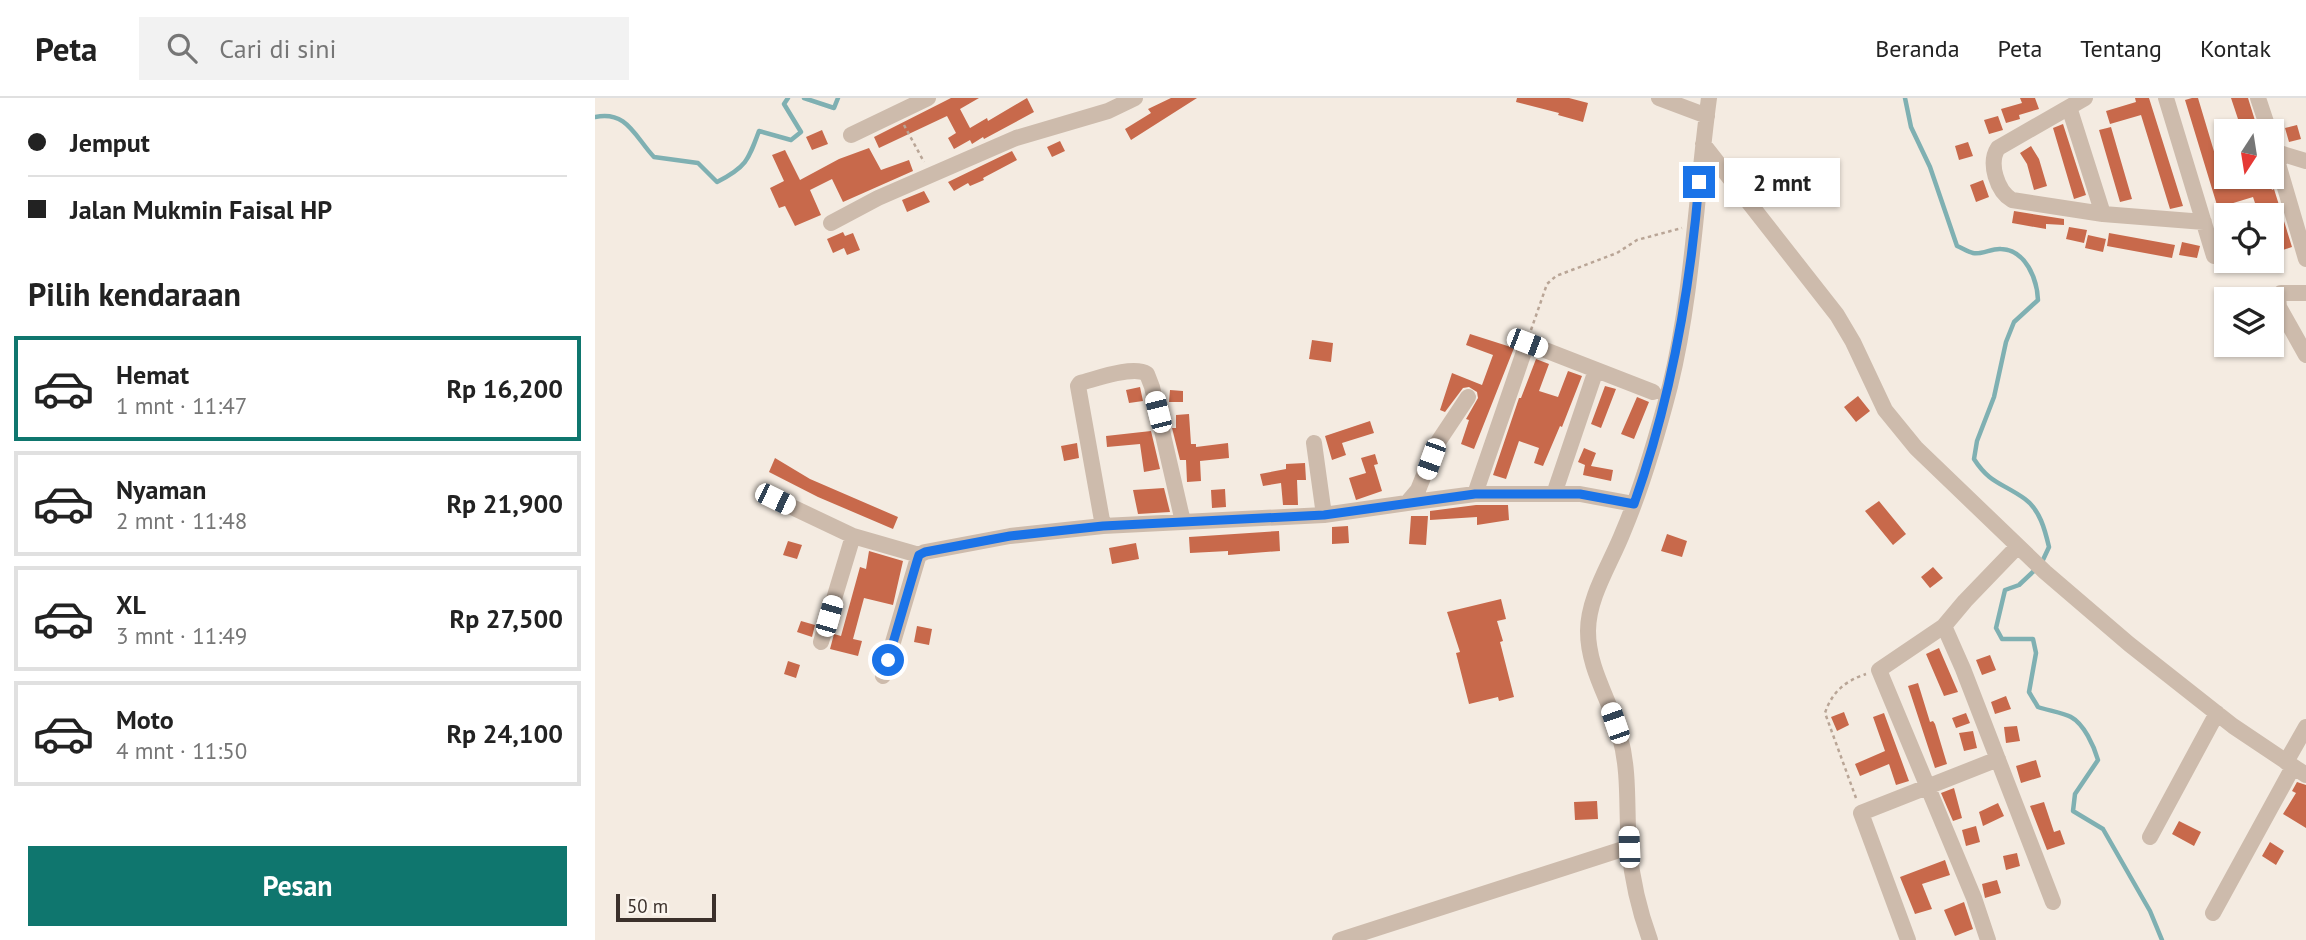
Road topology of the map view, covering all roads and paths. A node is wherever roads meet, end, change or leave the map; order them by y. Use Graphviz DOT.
graph roads {
  1 [pos="929,98"];
  2 [pos="1659,98"];
  3 [pos="1710,98"];
  4 [pos="2085,98"];
  5 [pos="2166,98"];
  6 [pos="2258,98"];
  7 [pos="1128,99"];
  8 [pos="2069,107"];
  9 [pos="896,113"];
  10 [pos="1707,116"];
  11 [pos="2265,119"];
  12 [pos="851,135"];
  13 [pos="1703,144"];
  14 [pos="2284,151"];
  15 [pos="2306,161"];
  16 [pos="930,174"];
  17 [pos="2284,181"];
  18 [pos="2103,214"];
  19 [pos="2204,222"];
  20 [pos="831,223"];
  21 [pos="1695,226"];
  22 [pos="2214,256"];
  23 [pos="2306,259"];
  24 [pos="2306,293"];
  25 [pos="1527,343"];
  26 [pos="2306,355"];
  27 [pos="1596,370"];
  28 [pos="1653,392"];
  29 [pos="1468,397"];
  30 [pos="1314,443"];
  31 [pos="1475,494"];
  32 [pos="1554,494"];
  33 [pos="775,499"];
  34 [pos="1407,503"];
  35 [pos="1634,504"];
  36 [pos="1324,515"];
  37 [pos="1183,522"];
  38 [pos="1103,526"];
  39 [pos="853,536"];
  40 [pos="2024,552"];
  41 [pos="919,555"];
  42 [pos="1944,626"];
  43 [pos="821,642"];
  44 [pos="1879,670"];
  45 [pos="883,676"];
  46 [pos="2217,713"];
  47 [pos="2306,727"];
  48 [pos="1998,759"];
  49 [pos="2295,768"];
  50 [pos="1928,787"];
  51 [pos="1861,813"];
  52 [pos="2150,837"];
  53 [pos="1629,847"];
  54 [pos="2053,902"];
  55 [pos="2213,913"];
  56 [pos="1340,940"];
  57 [pos="1650,940"];
  58 [pos="1908,940"];
  59 [pos="1988,940"];
  1 -- 9 [label="street"];
  2 -- 10 [label="street"];
  3 -- 10 [label="street"];
  4 -- 8 [label="street"];
  5 -- 19 [label="street"];
  6 -- 11 [label="street"];
  7 -- 16 [label="street"];
  8 -- 18 [label="street"];
  8 -- 18 [label="street"];
  9 -- 12 [label="street"];
  9 -- 16 [label="path"];
  10 -- 13 [label="street"];
  13 -- 21 [label="street"];
  13 -- 40 [label="street"];
  14 -- 15 [label="street"];
  16 -- 20 [label="street"];
  17 -- 23 [label="street"];
  18 -- 19 [label="street"];
  19 -- 22 [label="street"];
  21 -- 25 [label="path"];
  21 -- 35 [label="street"];
  24 -- 26 [label="street"];
  25 -- 27 [label="street"];
  25 -- 31 [label="street"];
  27 -- 28 [label="street"];
  27 -- 32 [label="street"];
  29 -- 34 [label="street"];
  30 -- 36 [label="street"];
  31 -- 32 [label="street"];
  31 -- 34 [label="street"];
  32 -- 35 [label="street"];
  33 -- 39 [label="street"];
  34 -- 36 [label="street"];
  35 -- 53 [label="street"];
  36 -- 37 [label="street"];
  37 -- 38 [label="street"];
  37 -- 38 [label="street"];
  38 -- 41 [label="street"];
  39 -- 41 [label="street"];
  39 -- 43 [label="street"];
  40 -- 42 [label="street"];
  40 -- 46 [label="street"];
  41 -- 45 [label="street"];
  42 -- 44 [label="street"];
  42 -- 48 [label="street"];
  44 -- 50 [label="street"];
  44 -- 51 [label="path"];
  46 -- 49 [label="street"];
  46 -- 52 [label="street"];
  47 -- 49 [label="street"];
  48 -- 50 [label="street"];
  48 -- 54 [label="street"];
  49 -- 55 [label="street"];
  50 -- 51 [label="street"];
  50 -- 59 [label="street"];
  51 -- 58 [label="street"];
  53 -- 56 [label="street"];
  53 -- 57 [label="street"];
}
